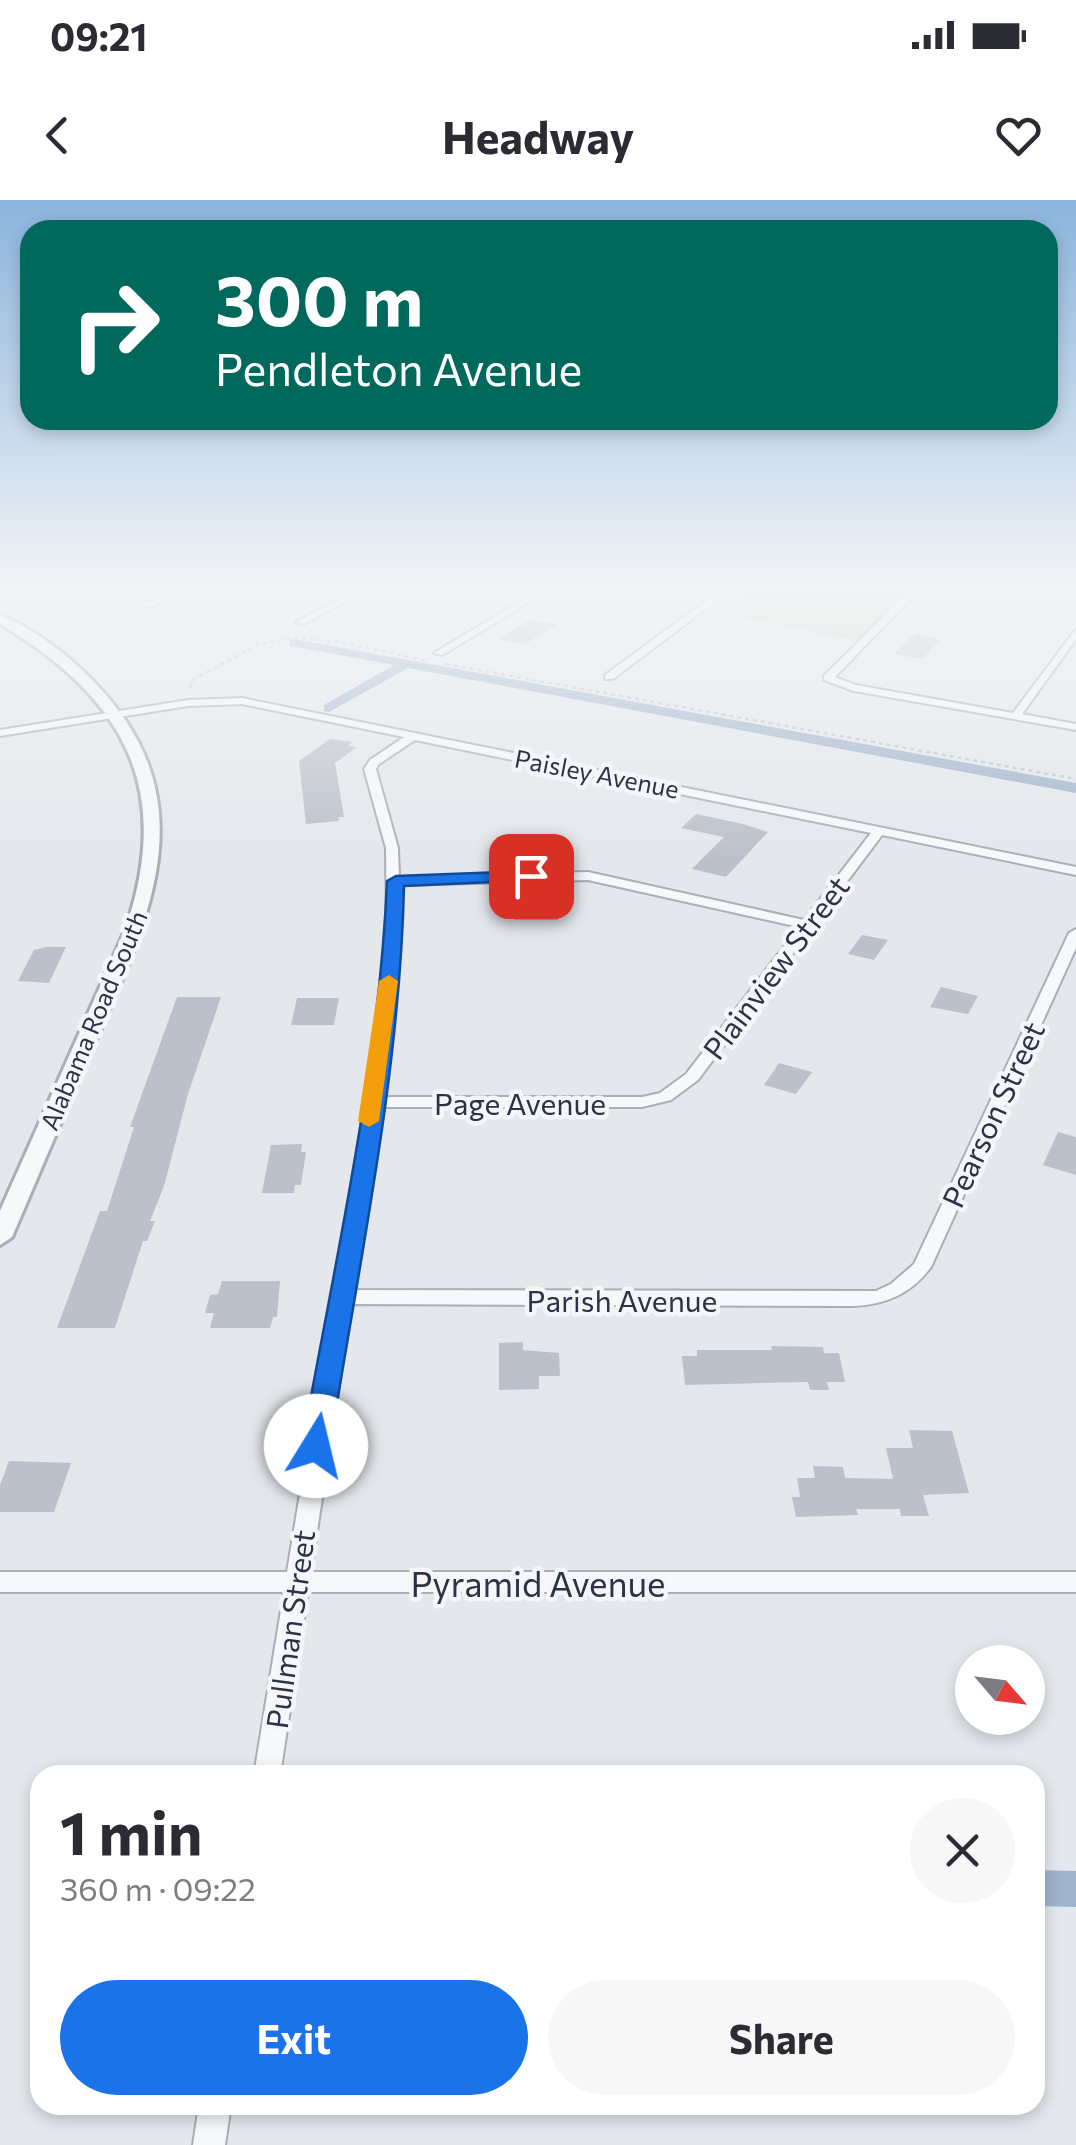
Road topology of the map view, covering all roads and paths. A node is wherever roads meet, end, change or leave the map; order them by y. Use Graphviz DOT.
graph roads {
  1 [pos="84,680"];
  2 [pos="196,680"];
  3 [pos="555,680"];
  4 [pos="831,680"];
  5 [pos="1042,680"];
  6 [pos="199,701"];
  7 [pos="116,714"];
  8 [pos="1016,716"];
  9 [pos="1076,727"];
  10 [pos="0,732"];
  11 [pos="413,736"];
  12 [pos="1076,779"];
  13 [pos="880,830"];
  14 [pos="1076,871"];
  15 [pos="396,881"];
  16 [pos="807,925"];
  17 [pos="1076,933"];
  18 [pos="665,1098"];
  19 [pos="373,1102"];
  20 [pos="0,1237"];
  21 [pos="901,1290"];
  22 [pos="342,1297"];
  23 [pos="0,1582"];
  24 [pos="1076,1582"];
  25 [pos="298,1583"];
  26 [pos="269,1765"];
  27 [pos="213,2115"];
  28 [pos="209,2145"];
  1 -- 7 [label="street, Alabama Road South"];
  2 -- 6 [label="path"];
  3 -- 12 [label="path"];
  4 -- 8 [label="street"];
  5 -- 8 [label="street"];
  6 -- 7 [label="street, Paisley Avenue"];
  6 -- 11 [label="street, Paisley Avenue"];
  7 -- 10 [label="street, Paisley Avenue"];
  7 -- 20 [label="street, Alabama Road South"];
  8 -- 9 [label="street"];
  11 -- 13 [label="street, Paisley Avenue"];
  11 -- 15 [label="street, Pullman Street"];
  13 -- 14 [label="street, Paisley Avenue"];
  13 -- 16 [label="street, Plainview Street"];
  15 -- 16 [label="street"];
  15 -- 19 [label="street, Pullman Street"];
  16 -- 18 [label="street, Plainview Street"];
  17 -- 21 [label="street, Pearson Street"];
  18 -- 19 [label="street, Page Avenue"];
  19 -- 22 [label="street, Pullman Street"];
  21 -- 22 [label="street, Parish Avenue"];
  22 -- 25 [label="street, Pullman Street"];
  23 -- 25 [label="street, Pyramid Avenue"];
  24 -- 25 [label="street, Pyramid Avenue"];
  25 -- 26 [label="street, Pullman Street"];
  27 -- 28 [label="street"];
}
